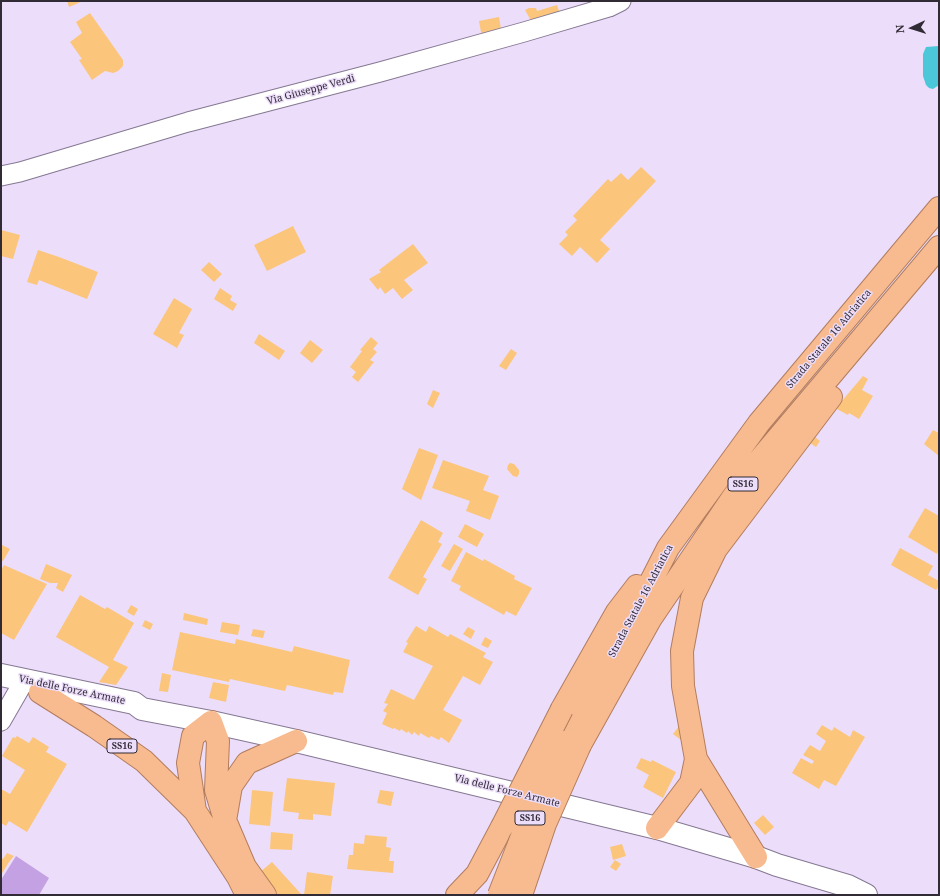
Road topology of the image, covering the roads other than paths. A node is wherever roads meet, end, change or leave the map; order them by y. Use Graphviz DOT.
graph roads {
  1 [pos="621,1"];
  2 [pos="1,176"];
  3 [pos="939,208"];
  4 [pos="939,247"];
  5 [pos="879,319"];
  6 [pos="668,548"];
  7 [pos="1,675"];
  8 [pos="20,688"];
  9 [pos="142,709"];
  10 [pos="1,721"];
  11 [pos="211,722"];
  12 [pos="296,741"];
  13 [pos="572,744"];
  14 [pos="696,759"];
  15 [pos="196,811"];
  16 [pos="225,820"];
  17 [pos="657,828"];
  18 [pos="756,857"];
  19 [pos="247,895"];
  20 [pos="266,895"];
  21 [pos="457,895"];
  22 [pos="499,895"];
  23 [pos="521,895"];
  24 [pos="866,895"];
  1 -- 2 [label="street, Via Giuseppe Verdi"];
  3 -- 6 [label="highway, Strada Statale 16 Adriatica / SS16"];
  4 -- 5 [label="highway, Strada Statale 16 Adriatica / SS16"];
  5 -- 13 [label="highway, Strada Statale 16 Adriatica / SS16"];
  5 -- 14 [label="highway, SS16"];
  6 -- 13 [label="highway, Strada Statale 16 Adriatica / SS16"];
  6 -- 21 [label="highway, SS16, bridge"];
  7 -- 9 [label="main road, Via delle Forze Armate"];
  8 -- 9 [label="main road, Via delle Forze Armate"];
  8 -- 10 [label="street"];
  8 -- 15 [label="highway, SS16"];
  9 -- 11 [label="main road, Via delle Forze Armate"];
  11 -- 12 [label="main road, Via delle Forze Armate"];
  11 -- 15 [label="highway, SS16"];
  11 -- 16 [label="highway"];
  12 -- 16 [label="highway"];
  12 -- 17 [label="main road, Via delle Forze Armate"];
  13 -- 22 [label="highway, Strada Statale 16 Adriatica / SS16, bridge"];
  13 -- 23 [label="highway, Strada Statale 16 Adriatica / SS16, bridge"];
  14 -- 17 [label="highway, SS16"];
  14 -- 18 [label="highway, SS16"];
  15 -- 19 [label="highway, SS16"];
  16 -- 20 [label="highway"];
  17 -- 18 [label="main road, Via delle Forze Armate"];
  18 -- 24 [label="main road, Via delle Forze Armate"];
}
